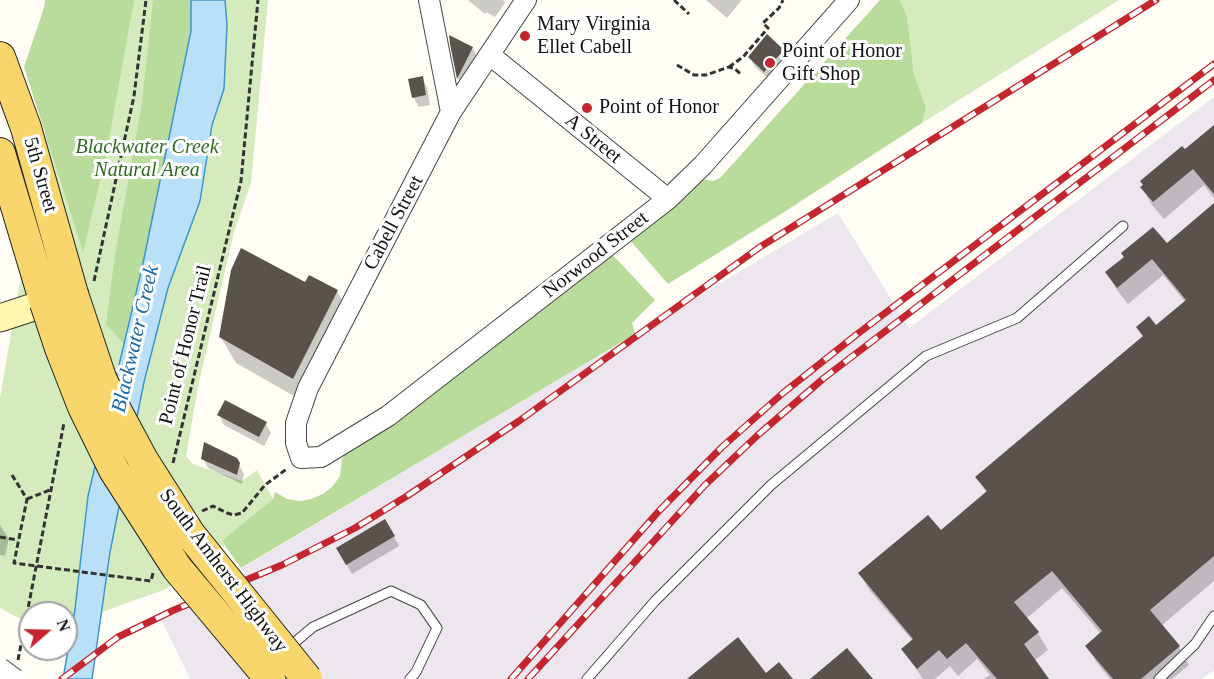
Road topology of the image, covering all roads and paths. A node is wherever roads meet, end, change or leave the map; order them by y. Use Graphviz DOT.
graph roads {
  1 [pos="258,0"];
  2 [pos="429,0"];
  3 [pos="526,0"];
  4 [pos="674,0"];
  5 [pos="783,0"];
  6 [pos="849,0"];
  7 [pos="689,14"];
  8 [pos="490,55"];
  9 [pos="0,57"];
  10 [pos="677,65"];
  11 [pos="729,67"];
  12 [pos="742,75"];
  13 [pos="451,112"];
  14 [pos="0,153"];
  15 [pos="669,199"];
  16 [pos="1122,226"];
  17 [pos="73,294"];
  18 [pos="45,303"];
  19 [pos="0,318"];
  20 [pos="301,458"];
  21 [pos="173,467"];
  22 [pos="12,475"];
  23 [pos="50,490"];
  24 [pos="27,499"];
  25 [pos="192,516"];
  26 [pos="0,537"];
  27 [pos="18,540"];
  28 [pos="36,568"];
  29 [pos="143,580"];
  30 [pos="1214,616"];
  31 [pos="273,667"];
  32 [pos="11,671"];
  33 [pos="254,679"];
  34 [pos="307,679"];
  35 [pos="410,679"];
  36 [pos="587,679"];
  37 [pos="1159,679"];
  1 -- 21 [label="path, Point of Honor Trail"];
  2 -- 13 [label="street"];
  3 -- 8 [label="street, Cabell Street"];
  4 -- 7 [label="path"];
  5 -- 11 [label="path"];
  6 -- 15 [label="street, Norwood Street"];
  8 -- 13 [label="street, Cabell Street"];
  8 -- 15 [label="street, A Street"];
  9 -- 17 [label="main road, 5th Street"];
  10 -- 11 [label="path"];
  11 -- 12 [label="path"];
  13 -- 20 [label="street, Cabell Street"];
  14 -- 18 [label="main road, 5th Street"];
  15 -- 20 [label="street, Norwood Street"];
  16 -- 36 [label="lane"];
  17 -- 18 [label="street"];
  17 -- 34 [label="main road, South Amherst Highway, bridge"];
  18 -- 19 [label="street"];
  18 -- 31 [label="main road, South Amherst Highway, bridge"];
  20 -- 25 [label="path"];
  22 -- 24 [label="path"];
  23 -- 24 [label="path"];
  24 -- 27 [label="path"];
  26 -- 27 [label="path"];
  27 -- 28 [label="path"];
  28 -- 29 [label="path"];
  28 -- 32 [label="path"];
  30 -- 37 [label="lane"];
  31 -- 33 [label="lane"];
  31 -- 35 [label="lane"];
}
